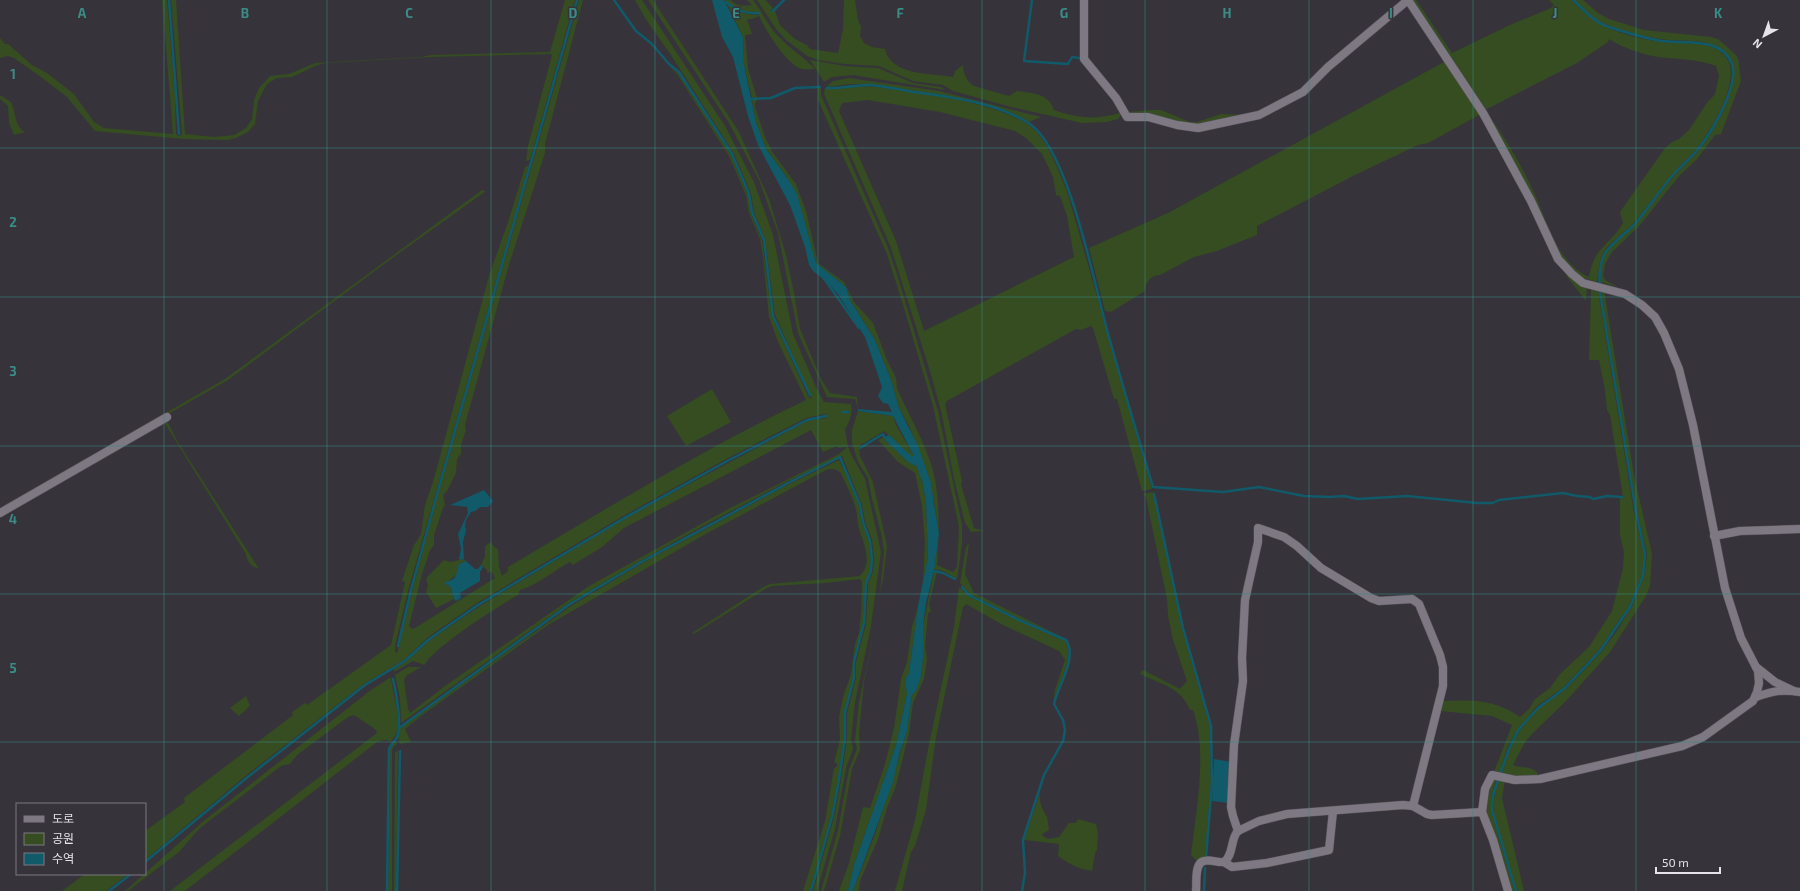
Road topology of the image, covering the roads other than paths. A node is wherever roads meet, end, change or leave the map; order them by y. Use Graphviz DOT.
graph roads {
  1 [pos="1084,0"];
  2 [pos="167,417"];
  3 [pos="0,512"];
  4 [pos="1800,529"];
  5 [pos="1714,536"];
  6 [pos="1755,666"];
  7 [pos="1797,692"];
  8 [pos="1756,697"];
  9 [pos="1413,806"];
  10 [pos="1333,811"];
  11 [pos="1482,812"];
  12 [pos="1238,831"];
  13 [pos="1224,862"];
  14 [pos="1196,891"];
  15 [pos="1508,891"];
  1 -- 5 [label="street"];
  2 -- 3 [label="street"];
  4 -- 5 [label="street"];
  5 -- 6 [label="street"];
  6 -- 7 [label="street"];
  6 -- 8 [label="street"];
  7 -- 8 [label="street"];
  8 -- 11 [label="street"];
  9 -- 10 [label="street"];
  9 -- 11 [label="street"];
  9 -- 12 [label="street"];
  10 -- 12 [label="street"];
  10 -- 13 [label="street"];
  11 -- 15 [label="street"];
  12 -- 13 [label="street"];
  13 -- 14 [label="street"];
}
